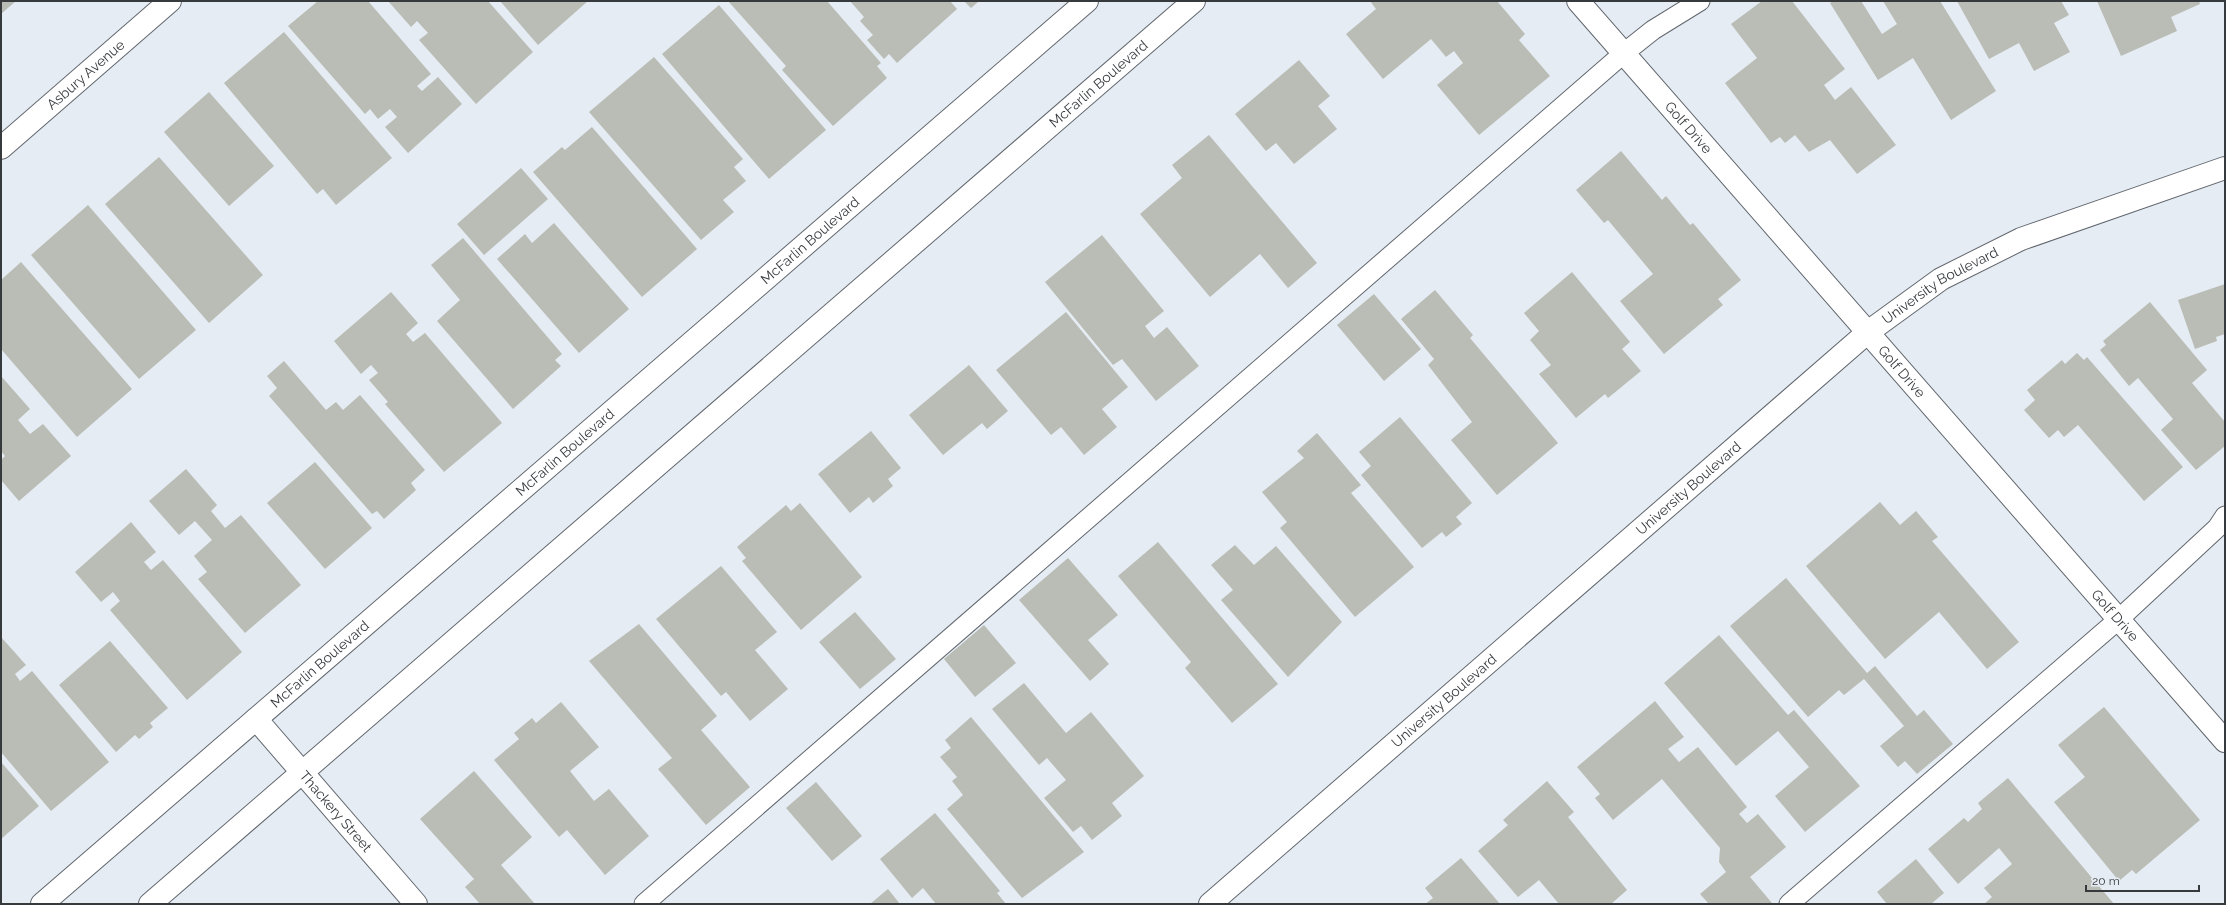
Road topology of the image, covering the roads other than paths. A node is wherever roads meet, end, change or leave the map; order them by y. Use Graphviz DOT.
graph roads {
  1 [pos="170,1"];
  2 [pos="1087,1"];
  3 [pos="1194,1"];
  4 [pos="1578,1"];
  5 [pos="1700,1"];
  6 [pos="1624,53"];
  7 [pos="1,148"];
  8 [pos="2225,168"];
  9 [pos="1868,332"];
  10 [pos="2225,516"];
  11 [pos="2118,619"];
  12 [pos="256,719"];
  13 [pos="2225,741"];
  14 [pos="302,772"];
  15 [pos="42,904"];
  16 [pos="150,904"];
  17 [pos="416,904"];
  18 [pos="644,904"];
  19 [pos="1210,904"];
  20 [pos="1789,904"];
  1 -- 7 [label="street, Asbury Avenue"];
  2 -- 12 [label="street, McFarlin Boulevard"];
  3 -- 14 [label="street, McFarlin Boulevard"];
  4 -- 6 [label="street, Golf Drive"];
  5 -- 6 [label="lane"];
  6 -- 9 [label="street, Golf Drive"];
  6 -- 18 [label="lane"];
  8 -- 9 [label="street, University Boulevard"];
  9 -- 11 [label="street, Golf Drive"];
  9 -- 19 [label="street, University Boulevard"];
  10 -- 11 [label="lane"];
  11 -- 13 [label="street, Golf Drive"];
  11 -- 20 [label="lane"];
  12 -- 14 [label="street, Thackery Street"];
  12 -- 15 [label="street, McFarlin Boulevard"];
  14 -- 16 [label="street, McFarlin Boulevard"];
  14 -- 17 [label="street, Thackery Street"];
}
